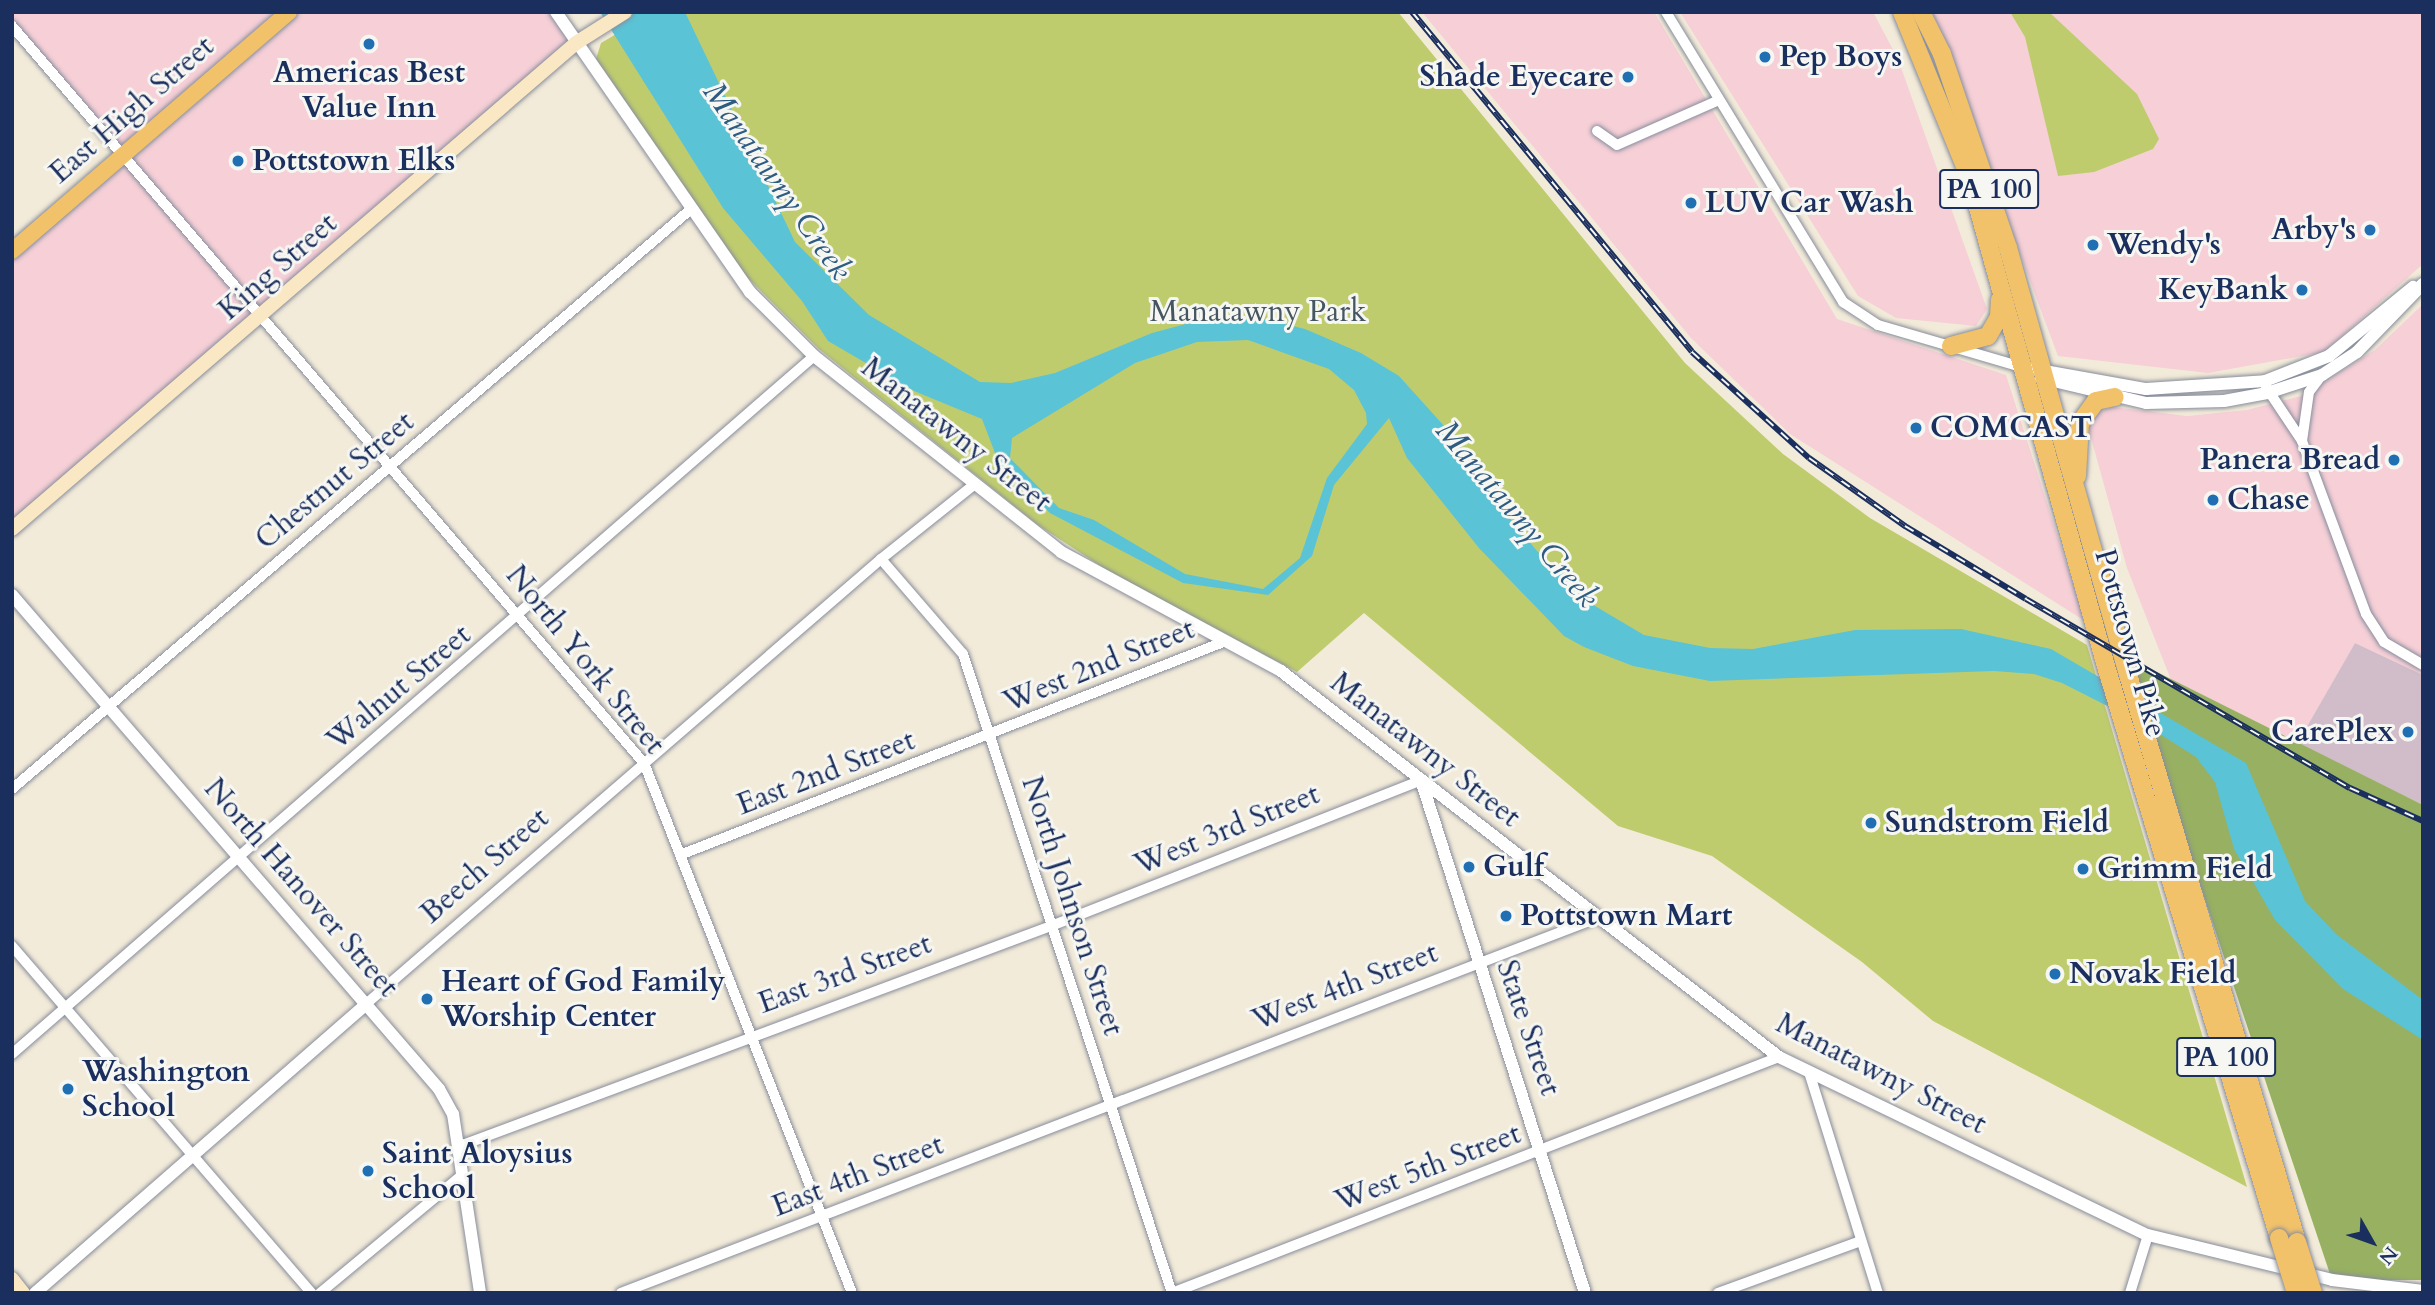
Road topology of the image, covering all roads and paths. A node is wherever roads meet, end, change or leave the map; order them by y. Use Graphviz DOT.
graph roads {
  1 [pos="289,12"];
  2 [pos="556,12"];
  3 [pos="625,12"];
  4 [pos="1666,12"];
  5 [pos="1902,12"];
  6 [pos="1921,12"];
  7 [pos="12,26"];
  8 [pos="582,39"];
  9 [pos="1719,100"];
  10 [pos="1597,131"];
  11 [pos="122,155"];
  12 [pos="690,210"];
  13 [pos="12,251"];
  14 [pos="2423,278"];
  15 [pos="2423,285"];
  16 [pos="2001,289"];
  17 [pos="262,315"];
  18 [pos="1951,346"];
  19 [pos="814,356"];
  20 [pos="2022,367"];
  21 [pos="2044,375"];
  22 [pos="2322,375"];
  23 [pos="2266,387"];
  24 [pos="2115,397"];
  25 [pos="2302,440"];
  26 [pos="392,466"];
  27 [pos="975,484"];
  28 [pos="2076,490"];
  29 [pos="12,529"];
  30 [pos="881,559"];
  31 [pos="12,595"];
  32 [pos="519,617"];
  33 [pos="1226,641"];
  34 [pos="2423,665"];
  35 [pos="108,705"];
  36 [pos="990,737"];
  37 [pos="644,763"];
  38 [pos="1421,780"];
  39 [pos="12,789"];
  40 [pos="680,855"];
  41 [pos="238,857"];
  42 [pos="1597,918"];
  43 [pos="1051,926"];
  44 [pos="12,946"];
  45 [pos="1478,962"];
  46 [pos="366,1004"];
  47 [pos="66,1007"];
  48 [pos="750,1034"];
  49 [pos="12,1054"];
  50 [pos="1779,1057"];
  51 [pos="1809,1072"];
  52 [pos="1112,1104"];
  53 [pos="460,1146"];
  54 [pos="1542,1150"];
  55 [pos="193,1152"];
  56 [pos="461,1176"];
  57 [pos="822,1217"];
  58 [pos="2148,1235"];
  59 [pos="2288,1240"];
  60 [pos="1861,1241"];
  61 [pos="12,1279"];
  62 [pos="2423,1291"];
  63 [pos="23,1293"];
  64 [pos="35,1293"];
  65 [pos="311,1293"];
  66 [pos="320,1293"];
  67 [pos="480,1293"];
  68 [pos="621,1293"];
  69 [pos="852,1293"];
  70 [pos="1172,1293"];
  71 [pos="1585,1293"];
  72 [pos="1718,1293"];
  73 [pos="1878,1293"];
  74 [pos="2130,1293"];
  75 [pos="2296,1293"];
  76 [pos="2313,1293"];
  1 -- 11 [label="main road, East High Street"];
  2 -- 8 [label="street, Manatawny Street"];
  3 -- 8 [label="main road, King Street"];
  4 -- 9 [label="street"];
  5 -- 16 [label="highway, Pottstown Pike / PA 100"];
  6 -- 21 [label="highway, Pottstown Pike / PA 100"];
  7 -- 11 [label="street, North York Street"];
  8 -- 12 [label="street, Manatawny Street"];
  8 -- 17 [label="main road, King Street"];
  9 -- 10 [label="street"];
  9 -- 18 [label="street"];
  11 -- 13 [label="main road, East High Street"];
  11 -- 17 [label="street, North York Street"];
  12 -- 19 [label="street, Manatawny Street"];
  12 -- 26 [label="street, Chestnut Street"];
  14 -- 23 [label="street"];
  15 -- 22 [label="street"];
  16 -- 18 [label="highway"];
  16 -- 20 [label="highway, Pottstown Pike / PA 100"];
  17 -- 26 [label="street, North York Street"];
  17 -- 29 [label="main road, King Street"];
  18 -- 20 [label="street"];
  19 -- 27 [label="street, Manatawny Street"];
  19 -- 32 [label="street, Walnut Street"];
  20 -- 21 [label="street"];
  20 -- 59 [label="highway, Pottstown Pike / PA 100"];
  21 -- 23 [label="street"];
  21 -- 24 [label="street"];
  21 -- 28 [label="highway, Pottstown Pike / PA 100"];
  22 -- 23 [label="street"];
  22 -- 25 [label="street"];
  23 -- 24 [label="street"];
  23 -- 25 [label="street"];
  24 -- 28 [label="highway"];
  25 -- 34 [label="street"];
  26 -- 32 [label="street, North York Street"];
  26 -- 35 [label="street, Chestnut Street"];
  27 -- 30 [label="street, Beech Street"];
  27 -- 33 [label="street, Manatawny Street"];
  28 -- 59 [label="highway, Pottstown Pike / PA 100"];
  30 -- 36 [label="street, North Johnson Street"];
  30 -- 37 [label="street, Beech Street"];
  31 -- 35 [label="street, North Hanover Street"];
  32 -- 37 [label="street, North York Street"];
  32 -- 41 [label="street, Walnut Street"];
  33 -- 36 [label="street, West 2nd Street"];
  33 -- 38 [label="street, Manatawny Street"];
  35 -- 39 [label="street, Chestnut Street"];
  35 -- 41 [label="street, North Hanover Street"];
  36 -- 40 [label="street, East 2nd Street"];
  36 -- 43 [label="street, North Johnson Street"];
  37 -- 40 [label="street, North York Street"];
  37 -- 46 [label="street, Beech Street"];
  38 -- 42 [label="street, Manatawny Street"];
  38 -- 43 [label="street, West 3rd Street"];
  38 -- 45 [label="street, State Street"];
  40 -- 48 [label="street, North York Street"];
  41 -- 46 [label="street, North Hanover Street"];
  41 -- 47 [label="street, Walnut Street"];
  42 -- 45 [label="street, West 4th Street"];
  42 -- 50 [label="street, Manatawny Street"];
  43 -- 48 [label="street, East 3rd Street"];
  43 -- 52 [label="street, North Johnson Street"];
  44 -- 47 [label="street"];
  45 -- 52 [label="street, West 4th Street"];
  45 -- 54 [label="street, State Street"];
  46 -- 53 [label="street, North Hanover Street"];
  46 -- 55 [label="street, Beech Street"];
  47 -- 49 [label="street, Walnut Street"];
  47 -- 55 [label="street"];
  48 -- 53 [label="street, East 3rd Street"];
  48 -- 57 [label="street, North York Street"];
  50 -- 51 [label="street, Manatawny Street"];
  50 -- 54 [label="street, West 5th Street"];
  51 -- 58 [label="street, Manatawny Street"];
  51 -- 60 [label="street"];
  52 -- 57 [label="street, East 4th Street"];
  52 -- 70 [label="street, North Johnson Street"];
  53 -- 56 [label="street, North Hanover Street"];
  54 -- 70 [label="street, West 5th Street"];
  54 -- 71 [label="street, State Street"];
  55 -- 64 [label="street, Beech Street"];
  55 -- 65 [label="street"];
  56 -- 66 [label="street"];
  56 -- 67 [label="street, North Hanover Street"];
  57 -- 68 [label="street, East 4th Street"];
  57 -- 69 [label="street, North York Street"];
  58 -- 62 [label="street, Manatawny Street"];
  58 -- 74 [label="street"];
  59 -- 75 [label="highway, Pottstown Pike / PA 100, bridge"];
  59 -- 76 [label="highway, Pottstown Pike / PA 100, bridge"];
  60 -- 72 [label="street"];
  60 -- 73 [label="street"];
  61 -- 63 [label="main road"];
}
